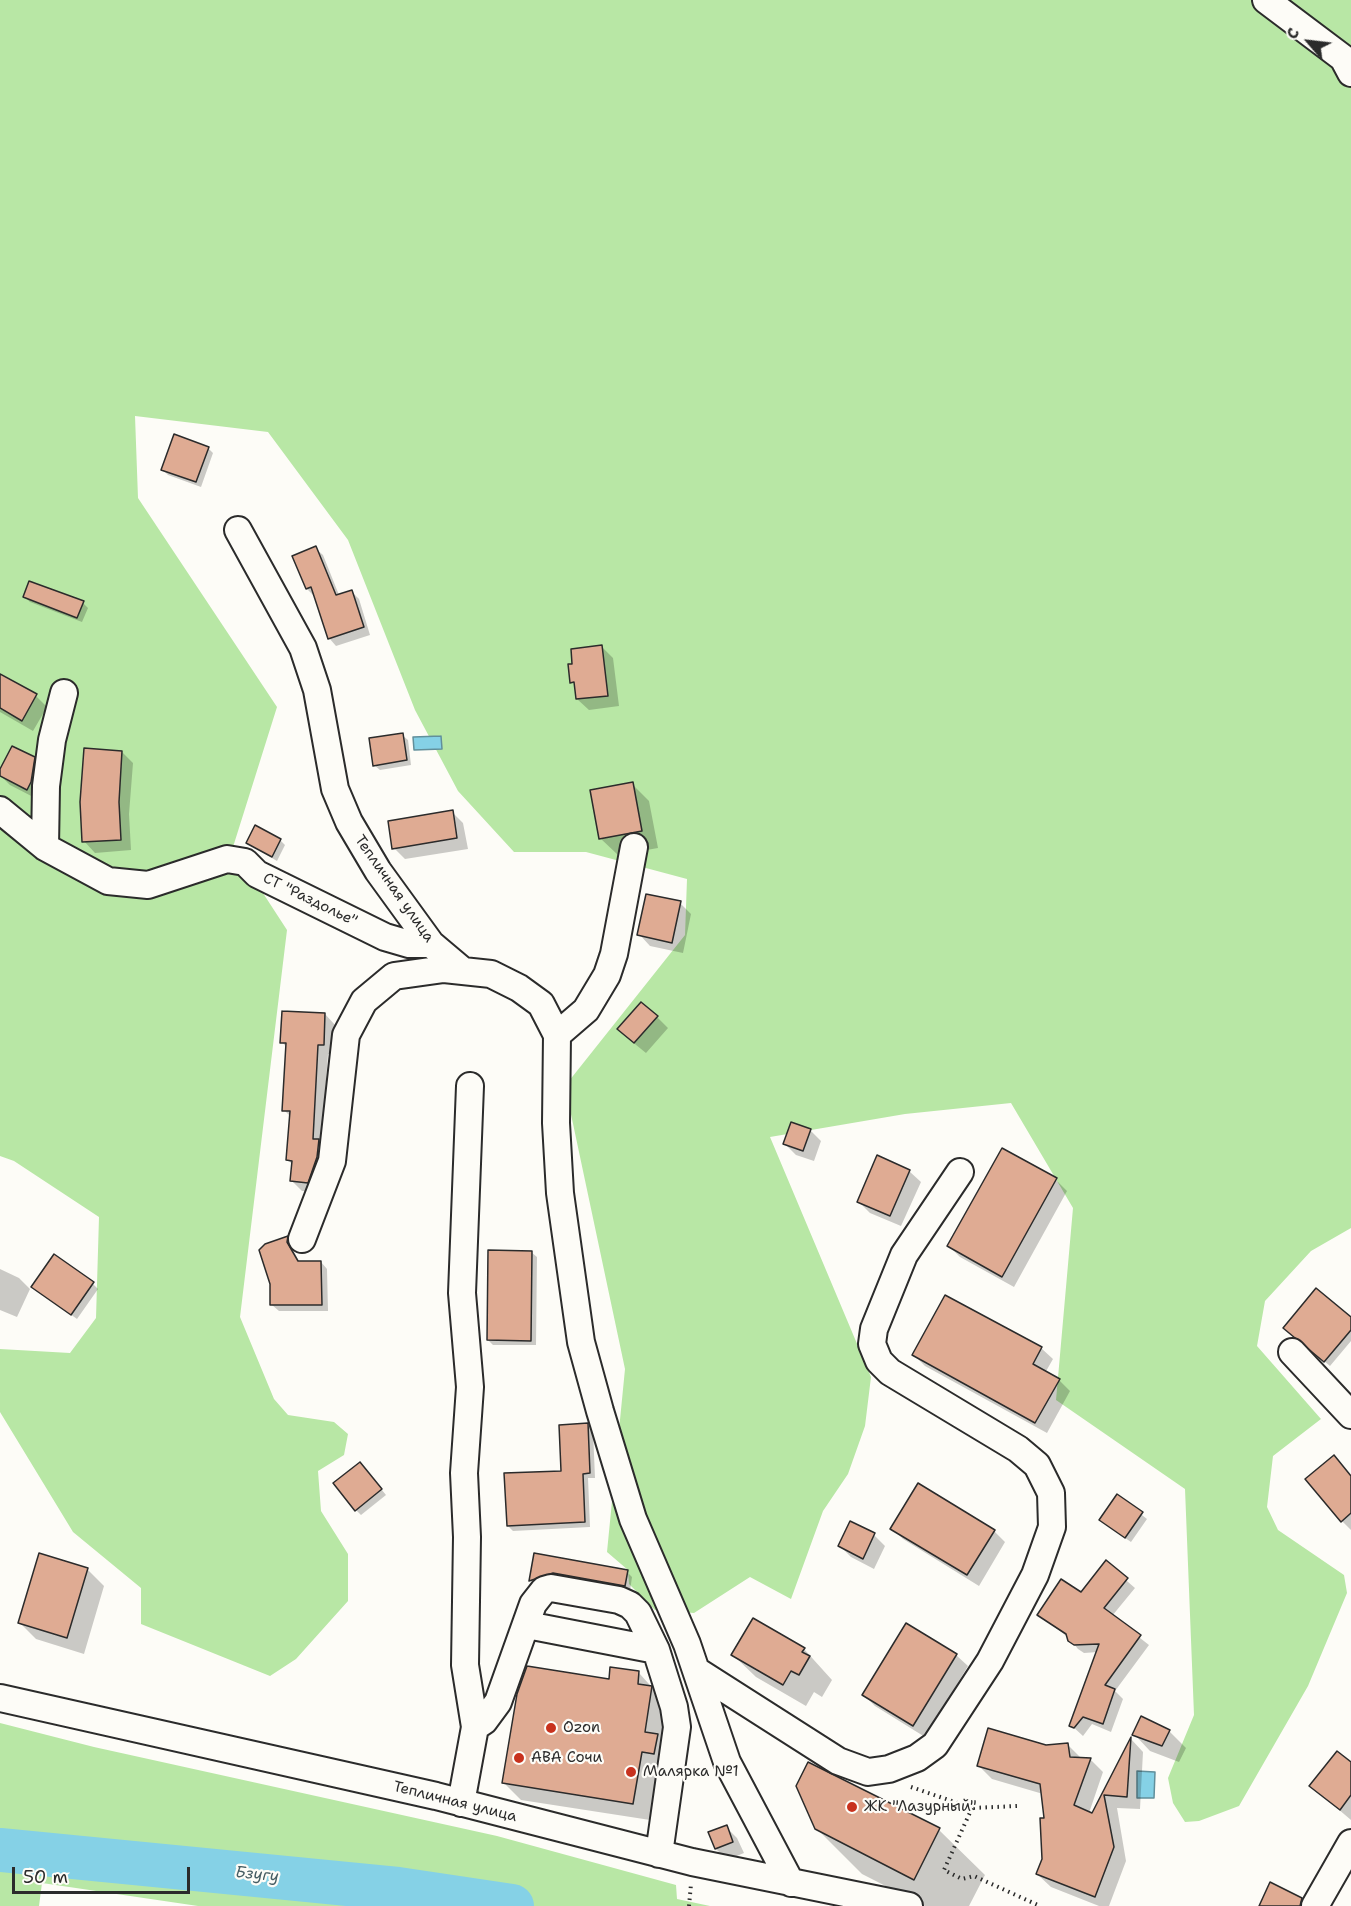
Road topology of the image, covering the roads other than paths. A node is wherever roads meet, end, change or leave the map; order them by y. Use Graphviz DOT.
graph roads {
  1 [pos="1266,0"];
  2 [pos="1351,73"];
  3 [pos="238,530"];
  4 [pos="64,693"];
  5 [pos="0,810"];
  6 [pos="45,847"];
  7 [pos="634,847"];
  8 [pos="431,944"];
  9 [pos="463,971"];
  10 [pos="557,1035"];
  11 [pos="470,1086"];
  12 [pos="960,1172"];
  13 [pos="302,1239"];
  14 [pos="1292,1352"];
  15 [pos="1351,1414"];
  16 [pos="526,1625"];
  17 [pos="656,1650"];
  18 [pos="697,1671"];
  19 [pos="0,1698"];
  20 [pos="475,1727"];
  21 [pos="461,1803"];
  22 [pos="1351,1843"];
  23 [pos="658,1854"];
  24 [pos="791,1883"];
  25 [pos="909,1906"];
  26 [pos="1315,1906"];
  1 -- 2 [label="street"];
  3 -- 8 [label="street, Тепличная улица"];
  4 -- 6 [label="street"];
  5 -- 6 [label="street, СТ \"Раздолье\""];
  6 -- 8 [label="street, СТ \"Раздолье\""];
  7 -- 10 [label="street"];
  8 -- 9 [label="street, Тепличная улица"];
  9 -- 10 [label="street"];
  9 -- 13 [label="street"];
  10 -- 18 [label="street"];
  11 -- 20 [label="street"];
  12 -- 18 [label="street"];
  14 -- 15 [label="street"];
  16 -- 17 [label="street"];
  16 -- 17 [label="street"];
  16 -- 20 [label="street"];
  17 -- 23 [label="street"];
  18 -- 24 [label="street"];
  19 -- 21 [label="street, Тепличная улица"];
  20 -- 21 [label="street"];
  21 -- 23 [label="street, Тепличная улица"];
  22 -- 26 [label="street"];
  23 -- 24 [label="street, Тепличная улица"];
  24 -- 25 [label="street, Тепличная улица"];
}
